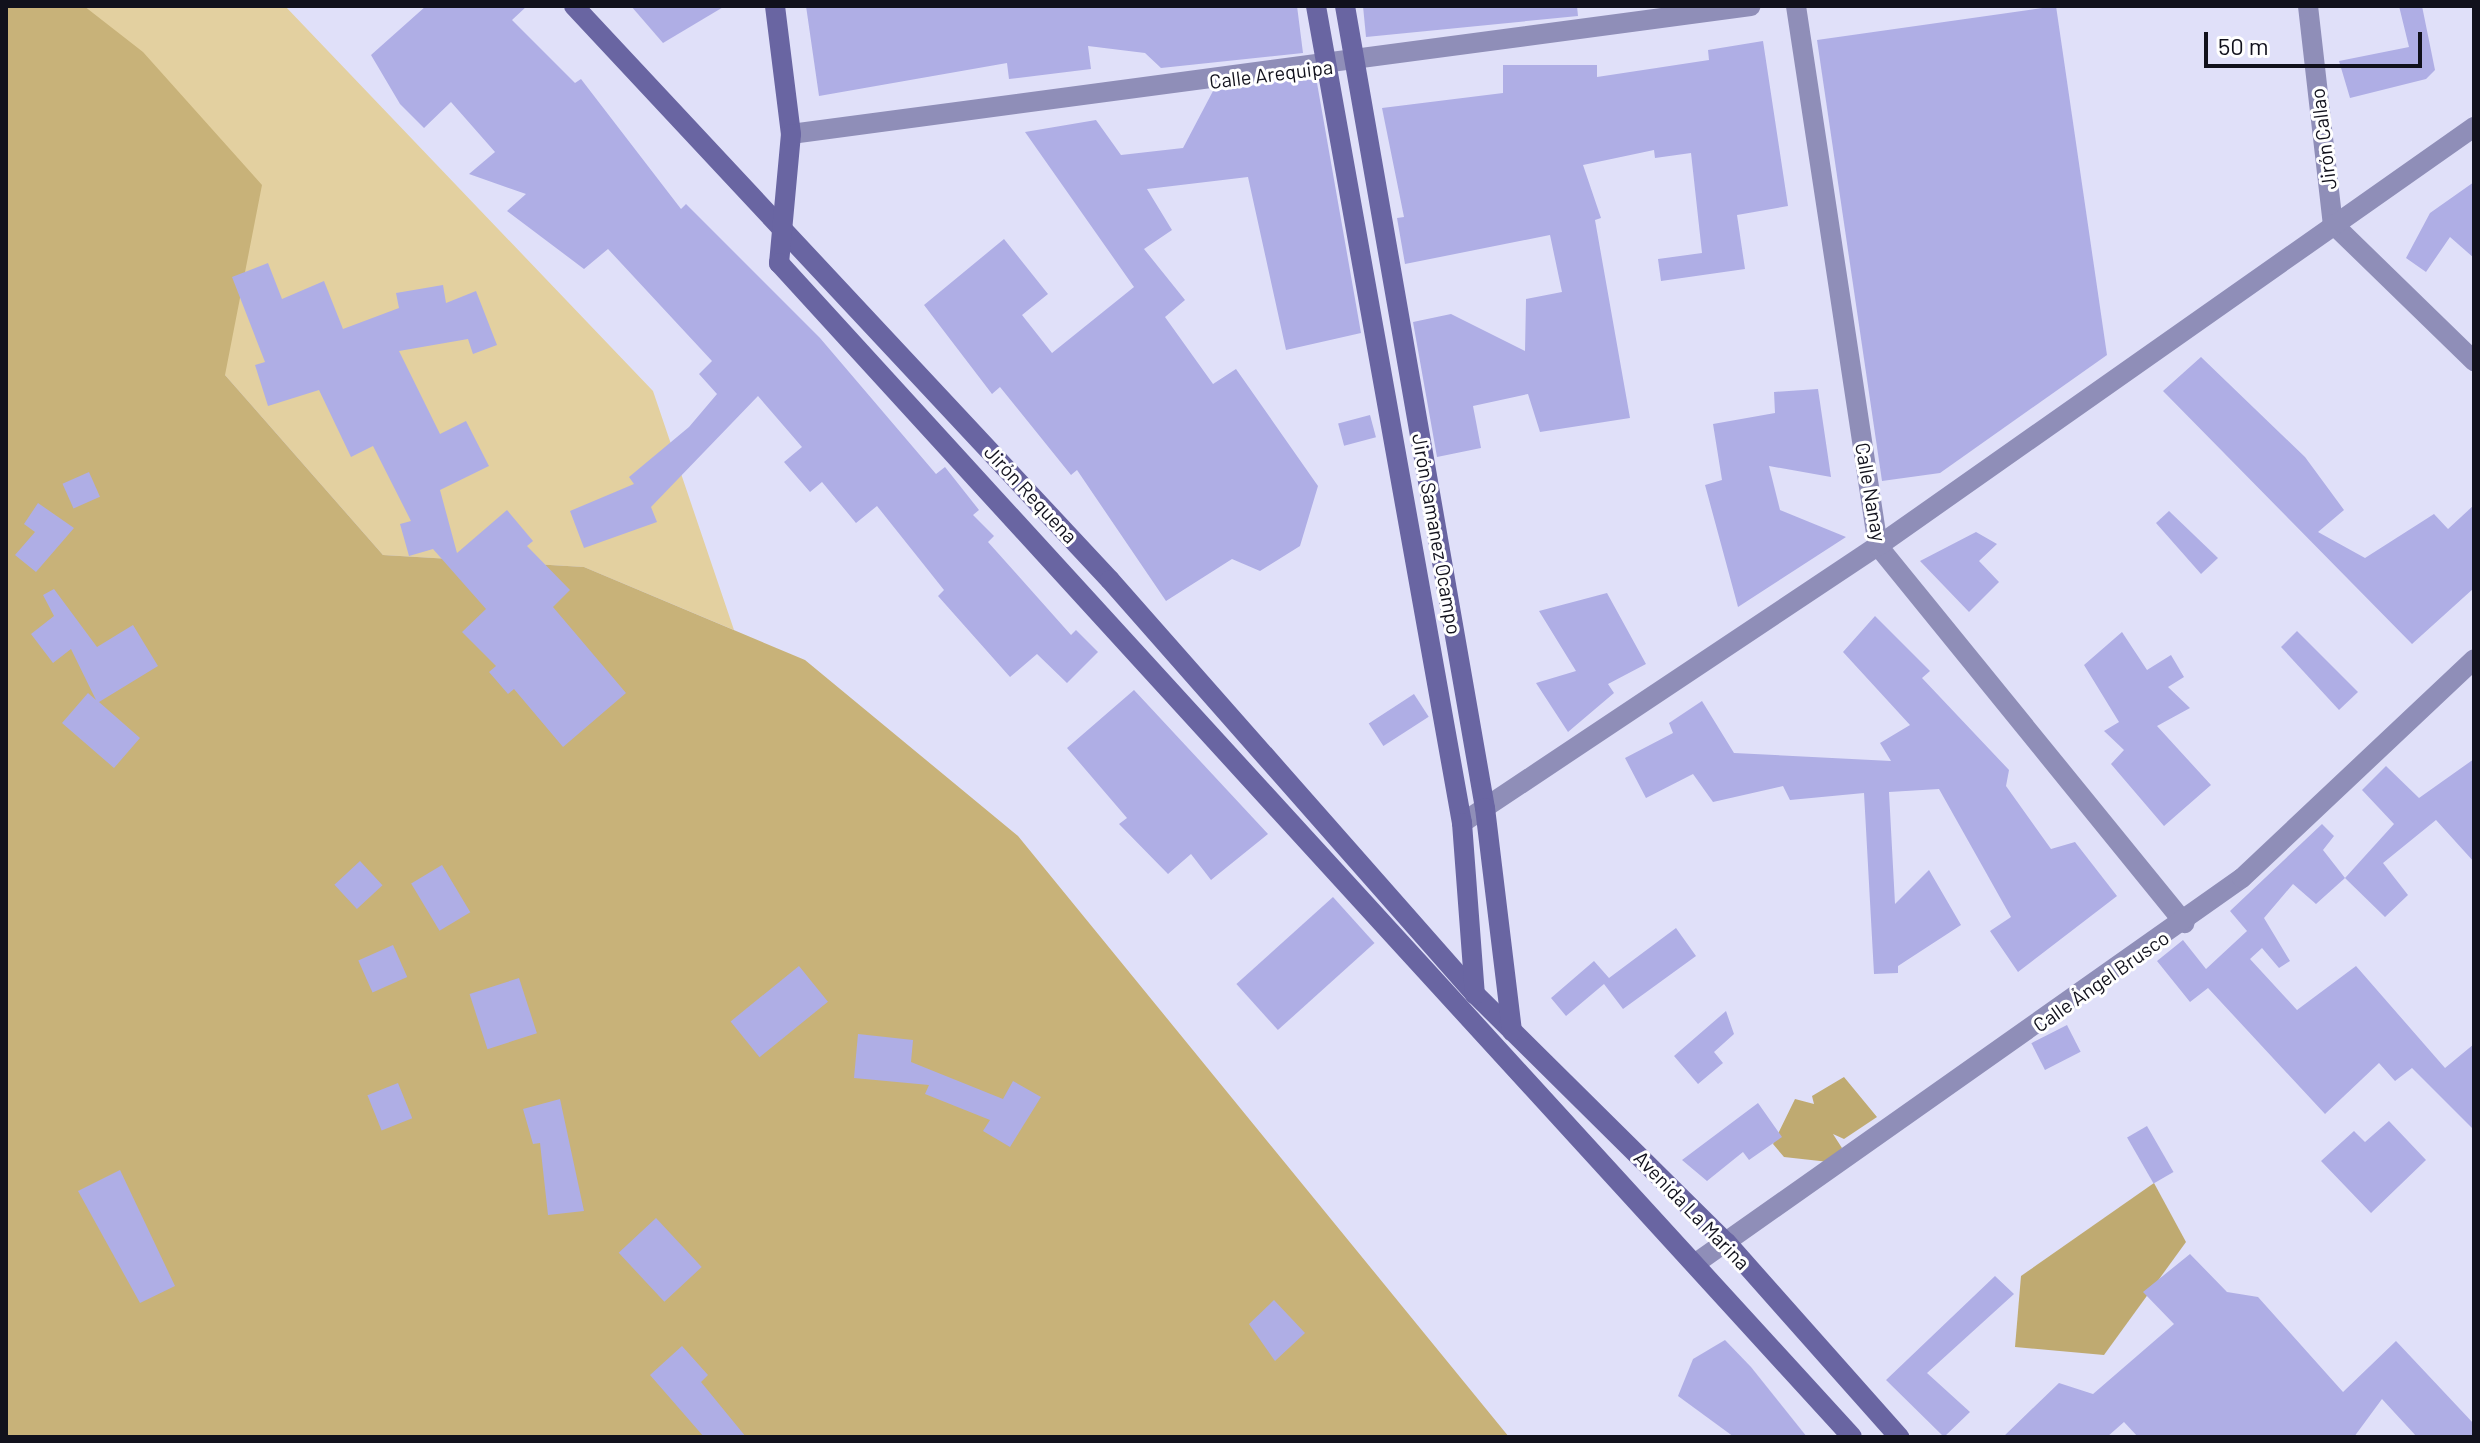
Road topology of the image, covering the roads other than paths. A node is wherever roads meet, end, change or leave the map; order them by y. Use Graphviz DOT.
graph roads {
  1 [pos="574,6"];
  2 [pos="775,6"];
  3 [pos="1316,6"];
  4 [pos="1345,6"];
  5 [pos="1751,6"];
  6 [pos="1796,6"];
  7 [pos="2308,6"];
  8 [pos="1354,63"];
  9 [pos="1324,67"];
  10 [pos="2474,127"];
  11 [pos="791,134"];
  12 [pos="780,222"];
  13 [pos="2333,224"];
  14 [pos="2474,361"];
  15 [pos="1878,546"];
  16 [pos="1110,580"];
  17 [pos="1090,601"];
  18 [pos="2474,659"];
  19 [pos="1485,808"];
  20 [pos="1462,823"];
  21 [pos="2184,923"];
  22 [pos="1475,994"];
  23 [pos="1513,1027"];
  24 [pos="1478,1030"];
  25 [pos="1505,1062"];
  26 [pos="1726,1242"];
  27 [pos="1696,1263"];
  28 [pos="1852,1437"];
  29 [pos="1899,1437"];
  1 -- 12 [label="main road, Jirón Requena"];
  2 -- 11 [label="main road"];
  3 -- 9 [label="main road, Jirón Samanez Ocampo"];
  4 -- 8 [label="main road, Jirón Samanez Ocampo"];
  5 -- 8 [label="street, Calle Arequipa"];
  6 -- 15 [label="street, Calle Nanay"];
  7 -- 13 [label="street, Jirón Callao"];
  8 -- 9 [label="street, Calle Arequipa"];
  8 -- 19 [label="main road, Jirón Samanez Ocampo"];
  9 -- 11 [label="street, Calle Arequipa"];
  9 -- 20 [label="main road, Jirón Samanez Ocampo"];
  10 -- 13 [label="street"];
  11 -- 12 [label="main road"];
  12 -- 16 [label="main road, Jirón Requena"];
  12 -- 17 [label="main road, Jirón Requena"];
  13 -- 14 [label="street"];
  13 -- 15 [label="street"];
  15 -- 19 [label="street"];
  15 -- 21 [label="street, Calle Nanay"];
  16 -- 17 [label="main road"];
  16 -- 22 [label="main road, Jirón Requena"];
  17 -- 24 [label="main road, Jirón Requena"];
  18 -- 21 [label="street, Calle Ángel Brusco"];
  19 -- 20 [label="street"];
  19 -- 23 [label="main road, Jirón Samanez Ocampo"];
  20 -- 22 [label="main road, Jirón Samanez Ocampo"];
  21 -- 26 [label="street, Calle Ángel Brusco"];
  22 -- 23 [label="main road, Avenida La Marina"];
  22 -- 24 [label="main road, Jirón Samanez Ocampo"];
  23 -- 25 [label="main road, Jirón Samanez Ocampo"];
  23 -- 26 [label="main road, Avenida La Marina"];
  24 -- 25 [label="main road, Avenida La Marina"];
  25 -- 27 [label="main road, Avenida La Marina"];
  26 -- 27 [label="street, Calle Ángel Brusco"];
  26 -- 29 [label="main road, Avenida La Marina"];
  27 -- 28 [label="main road, Avenida La Marina"];
}
